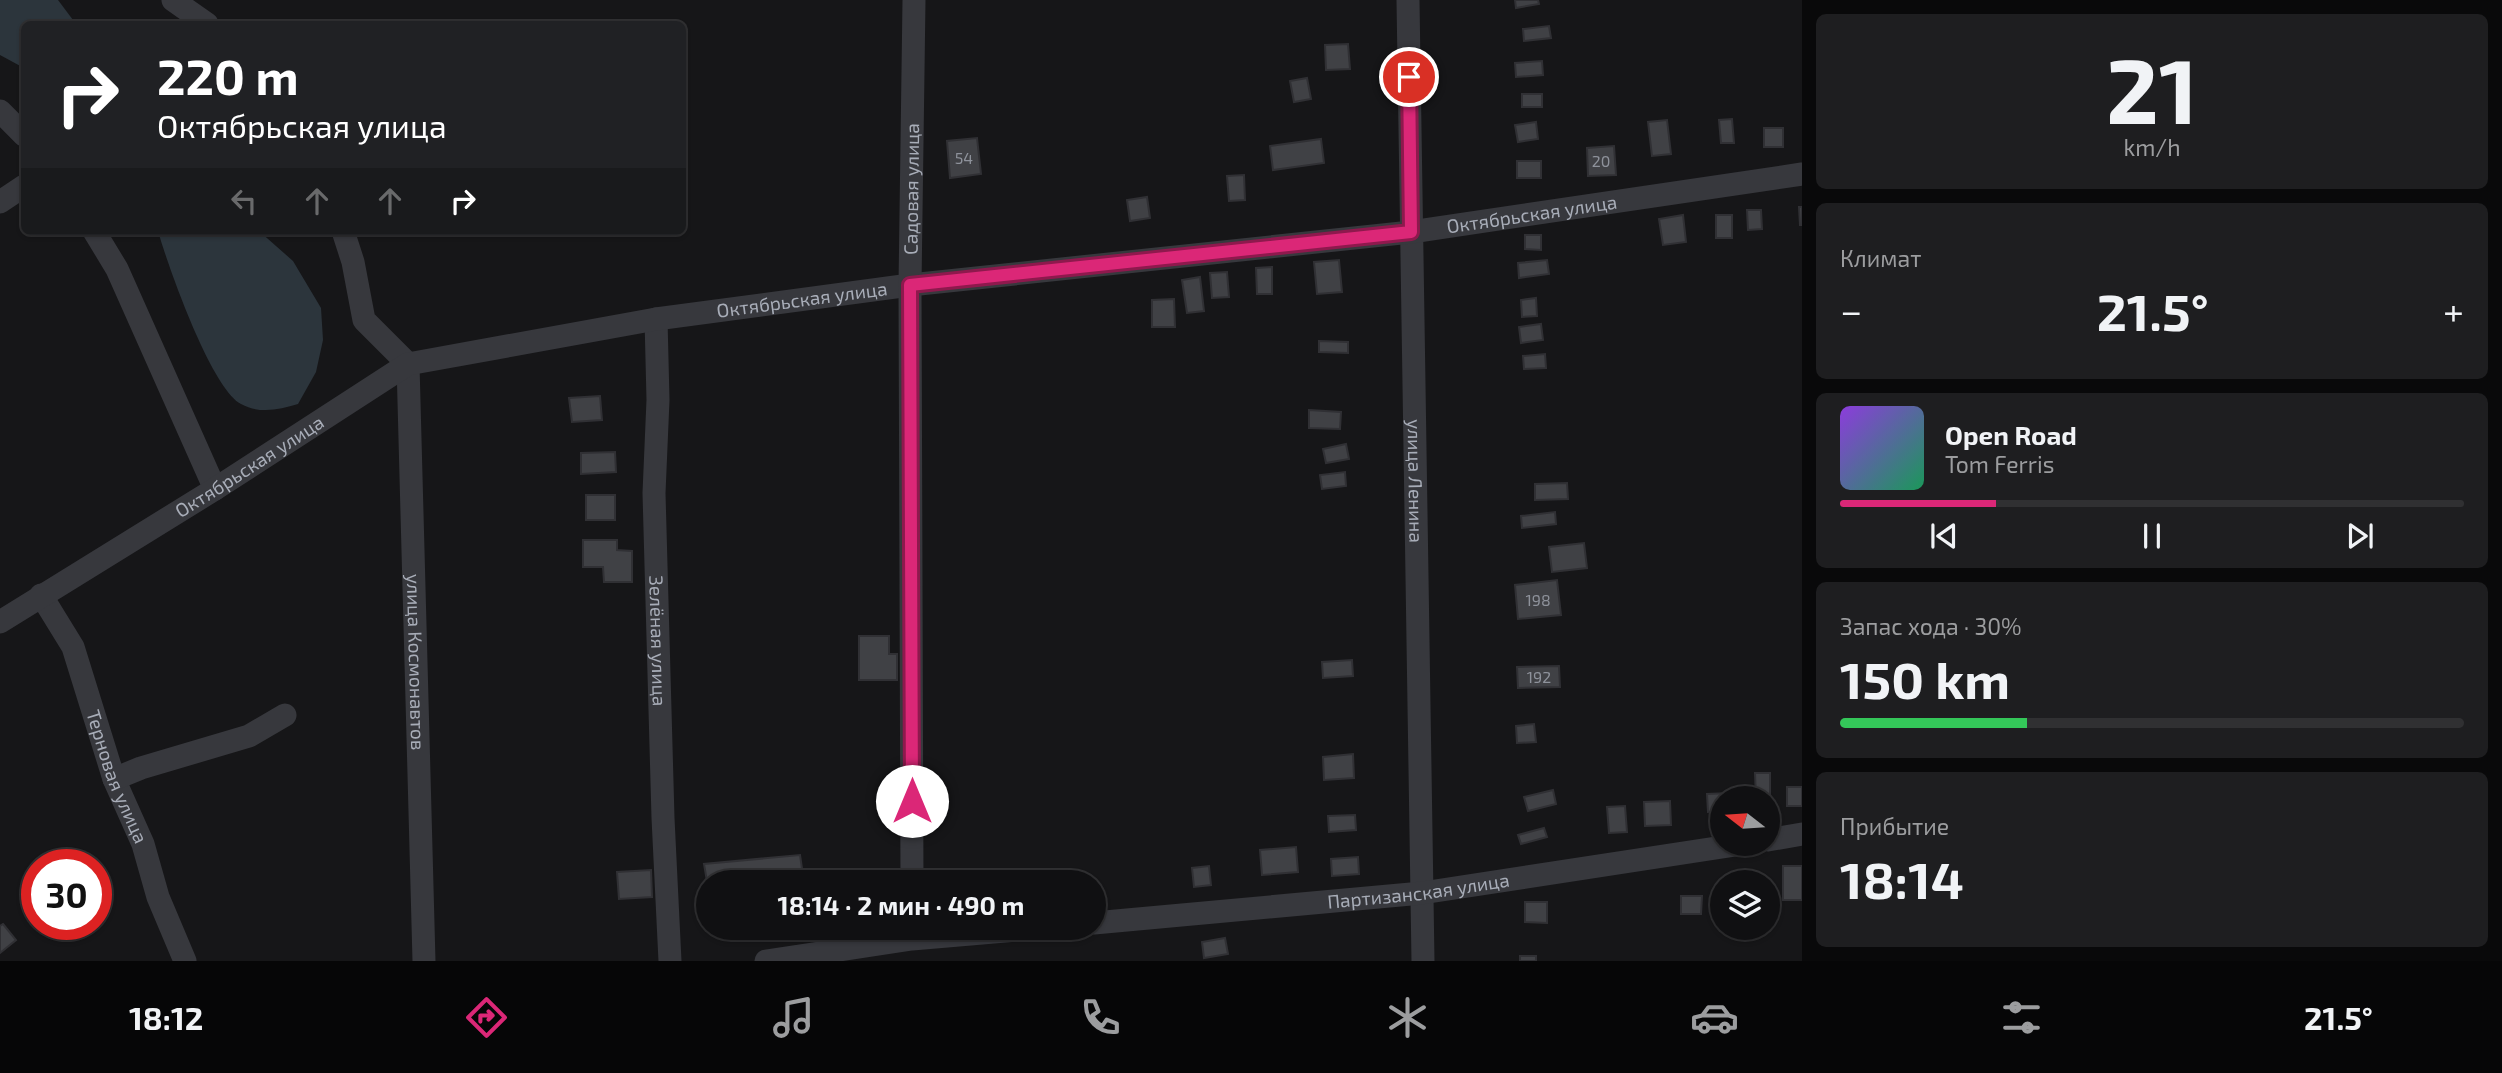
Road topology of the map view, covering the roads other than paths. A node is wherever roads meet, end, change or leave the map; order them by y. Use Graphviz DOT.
graph roads {
  1 [pos="173,0"];
  2 [pos="914,0"];
  3 [pos="1408,0"];
  4 [pos="203,21"];
  5 [pos="0,111"];
  6 [pos="21,132"];
  7 [pos="1802,174"];
  8 [pos="21,188"];
  9 [pos="0,202"];
  10 [pos="1411,232"];
  11 [pos="96,235"];
  12 [pos="344,235"];
  13 [pos="910,285"];
  14 [pos="656,319"];
  15 [pos="408,364"];
  16 [pos="215,489"];
  17 [pos="41,595"];
  18 [pos="0,622"];
  19 [pos="285,715"];
  20 [pos="114,779"];
  21 [pos="1802,834"];
  22 [pos="1780,837"];
  23 [pos="1710,849"];
  24 [pos="912,870"];
  25 [pos="1422,893"];
  26 [pos="1106,922"];
  27 [pos="938,940"];
  28 [pos="912,943"];
  29 [pos="185,961"];
  30 [pos="424,961"];
  31 [pos="670,961"];
  32 [pos="766,961"];
  33 [pos="1423,961"];
  1 -- 4 [label="street"];
  2 -- 13 [label="street, Садовая улица"];
  3 -- 10 [label="street, улица Ленина"];
  5 -- 6 [label="street"];
  7 -- 10 [label="street, Октябрьская улица"];
  8 -- 9 [label="street"];
  10 -- 13 [label="street, Октябрьская улица"];
  10 -- 25 [label="street, улица Ленина"];
  11 -- 16 [label="street"];
  12 -- 15 [label="street"];
  13 -- 14 [label="street, Октябрьская улица"];
  13 -- 24 [label="street, Садовая улица"];
  14 -- 15 [label="street, Октябрьская улица"];
  14 -- 31 [label="street, Зелёная улица"];
  15 -- 16 [label="street, Октябрьская улица"];
  15 -- 30 [label="street, улица Космонавтов"];
  16 -- 17 [label="street, Октябрьская улица"];
  17 -- 18 [label="street, Октябрьская улица"];
  17 -- 20 [label="street, Терновая улица"];
  19 -- 20 [label="street"];
  20 -- 29 [label="street, Терновая улица"];
  21 -- 22 [label="street"];
  23 -- 25 [label="street, Партизанская улица"];
  25 -- 26 [label="street, Партизанская улица"];
  25 -- 33 [label="street, улица Ленина"];
  27 -- 28 [label="street"];
  28 -- 32 [label="street"];
}
